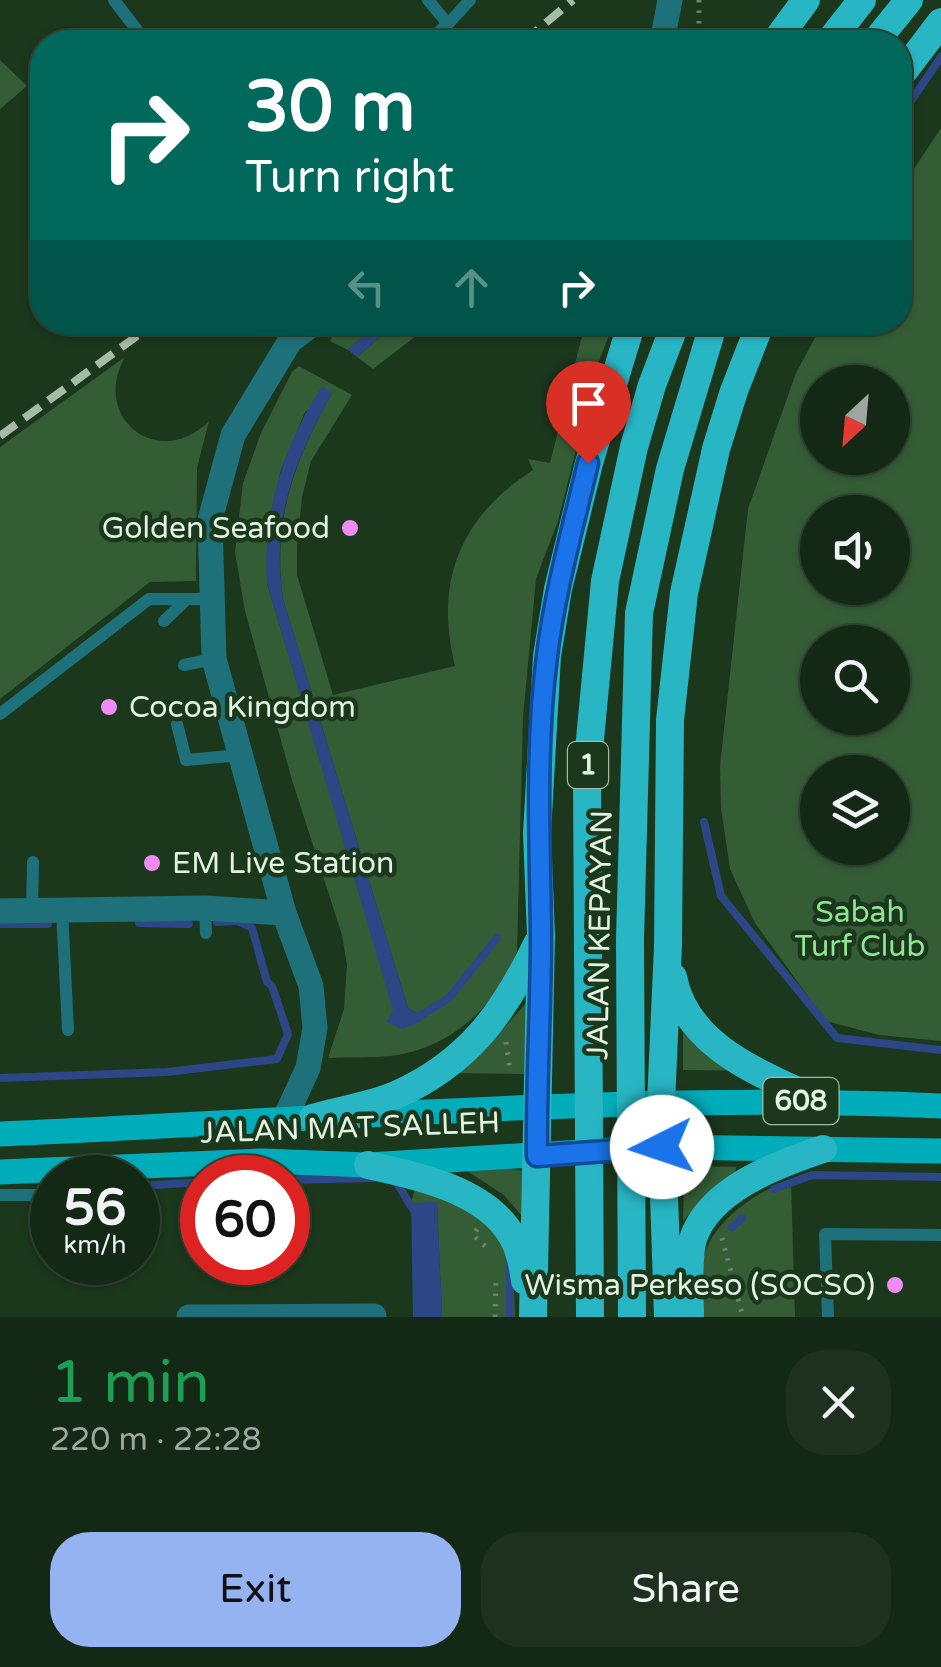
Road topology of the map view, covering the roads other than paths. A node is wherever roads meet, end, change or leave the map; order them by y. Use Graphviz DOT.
graph roads {
  1 [pos="114,0"];
  2 [pos="428,0"];
  3 [pos="470,0"];
  4 [pos="670,0"];
  5 [pos="678,0"];
  6 [pos="806,0"];
  7 [pos="862,0"];
  8 [pos="909,0"];
  9 [pos="941,22"];
  10 [pos="448,24"];
  11 [pos="137,30"];
  12 [pos="441,30"];
  13 [pos="664,30"];
  14 [pos="678,30"];
  15 [pos="784,30"];
  16 [pos="838,30"];
  17 [pos="885,30"];
  18 [pos="912,60"];
  19 [pos="281,335"];
  20 [pos="628,335"];
  21 [pos="671,335"];
  22 [pos="710,335"];
  23 [pos="756,335"];
  24 [pos="212,599"];
  25 [pos="186,600"];
  26 [pos="164,620"];
  27 [pos="214,659"];
  28 [pos="184,665"];
  29 [pos="0,714"];
  30 [pos="177,724"];
  31 [pos="241,754"];
  32 [pos="33,862"];
  33 [pos="32,910"];
  34 [pos="62,910"];
  35 [pos="0,911"];
  36 [pos="284,913"];
  37 [pos="541,936"];
  38 [pos="668,946"];
  39 [pos="68,1030"];
  40 [pos="819,1101"];
  41 [pos="661,1103"];
  42 [pos="941,1106"];
  43 [pos="536,1107"];
  44 [pos="298,1119"];
  45 [pos="0,1134"];
  46 [pos="662,1147"];
  47 [pos="823,1150"];
  48 [pos="941,1151"];
  49 [pos="537,1156"];
  50 [pos="368,1165"];
  51 [pos="160,1169"];
  52 [pos="0,1172"];
  53 [pos="30,1172"];
  54 [pos="30,1195"];
  55 [pos="0,1196"];
  56 [pos="941,1235"];
  57 [pos="374,1316"];
  58 [pos="189,1317"];
  59 [pos="533,1317"];
  60 [pos="590,1317"];
  61 [pos="632,1317"];
  62 [pos="668,1317"];
  63 [pos="690,1317"];
  64 [pos="828,1317"];
  1 -- 11 [label="lane"];
  2 -- 10 [label="lane"];
  3 -- 10 [label="lane"];
  4 -- 13 [label="street"];
  5 -- 14 [label="street"];
  6 -- 15 [label="highway"];
  7 -- 16 [label="highway"];
  8 -- 17 [label="highway"];
  9 -- 18 [label="highway"];
  10 -- 12 [label="lane"];
  19 -- 24 [label="street"];
  20 -- 37 [label="highway"];
  21 -- 60 [label="highway, JALAN KEPAYAN / 1"];
  22 -- 61 [label="highway, JALAN KEPAYAN / 1"];
  23 -- 38 [label="highway"];
  24 -- 25 [label="lane"];
  24 -- 27 [label="street"];
  25 -- 26 [label="lane"];
  25 -- 29 [label="lane"];
  27 -- 28 [label="lane"];
  27 -- 31 [label="street"];
  30 -- 31 [label="lane"];
  31 -- 36 [label="street"];
  32 -- 33 [label="lane"];
  33 -- 34 [label="street"];
  33 -- 35 [label="street"];
  34 -- 36 [label="street"];
  34 -- 39 [label="lane"];
  36 -- 44 [label="street"];
  37 -- 43 [label="highway"];
  37 -- 44 [label="highway"];
  38 -- 40 [label="highway"];
  38 -- 41 [label="highway"];
  40 -- 41 [label="main road, JALAN MAT SALLEH / 608"];
  40 -- 42 [label="main road, JALAN MAT SALLEH / 608"];
  41 -- 43 [label="main road, JALAN MAT SALLEH / 608"];
  41 -- 46 [label="highway"];
  43 -- 44 [label="main road, JALAN MAT SALLEH"];
  43 -- 49 [label="highway"];
  44 -- 45 [label="main road, JALAN MAT SALLEH"];
  46 -- 47 [label="main road, JALAN MAT SALLEH / 608"];
  46 -- 49 [label="main road, JALAN MAT SALLEH / 608"];
  46 -- 62 [label="highway"];
  47 -- 48 [label="main road, JALAN MAT SALLEH / 608"];
  47 -- 63 [label="highway"];
  49 -- 50 [label="main road, JALAN MAT SALLEH"];
  49 -- 59 [label="highway"];
  50 -- 51 [label="main road, JALAN MAT SALLEH"];
  50 -- 59 [label="highway"];
  52 -- 53 [label="main road, JALAN MAT SALLEH"];
  54 -- 55 [label="lane"];
  56 -- 64 [label="lane"];
  57 -- 58 [label="street"];
}
